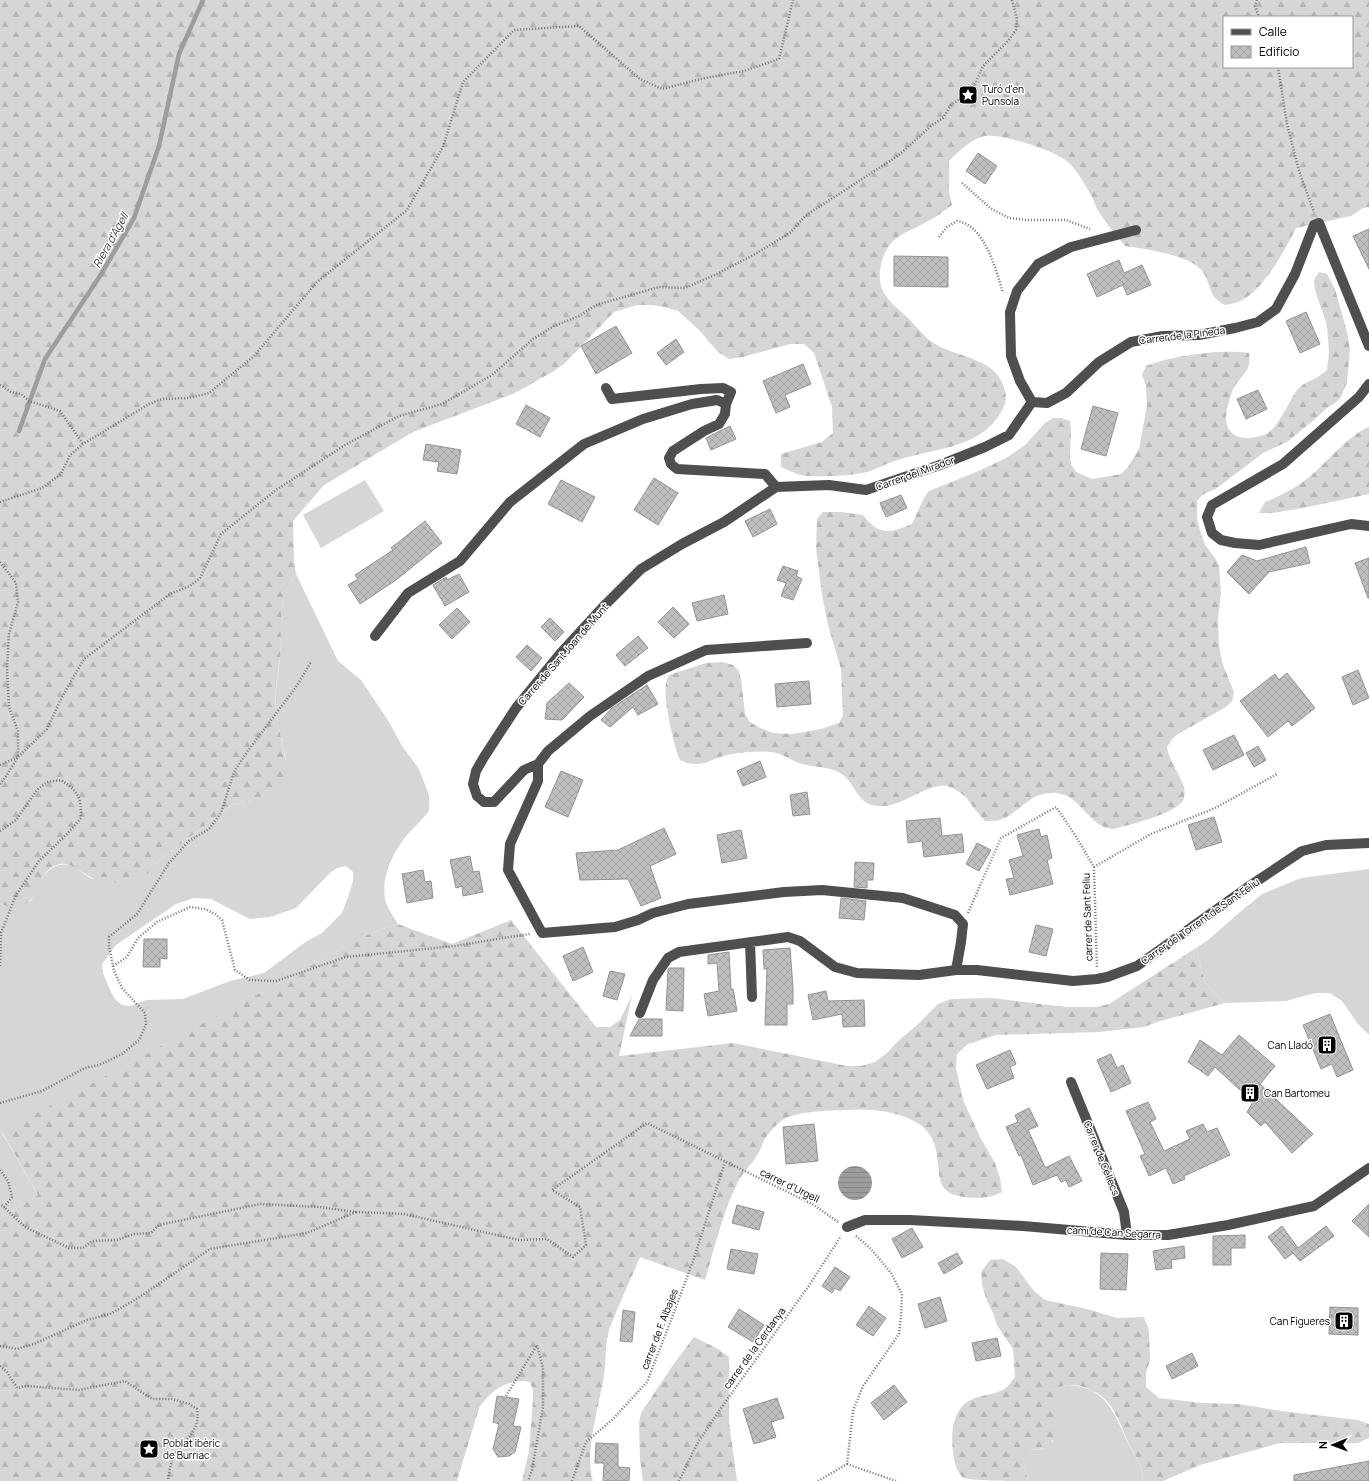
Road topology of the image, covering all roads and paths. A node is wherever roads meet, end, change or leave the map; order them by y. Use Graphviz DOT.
graph roads {
  1 [pos="793,0"];
  2 [pos="1012,0"];
  3 [pos="1257,0"];
  4 [pos="1259,16"];
  5 [pos="1278,68"];
  6 [pos="962,183"];
  7 [pos="1319,223"];
  8 [pos="1136,230"];
  9 [pos="939,237"];
  10 [pos="1105,237"];
  11 [pos="1010,312"];
  12 [pos="1369,346"];
  13 [pos="1369,384"];
  14 [pos="0,385"];
  15 [pos="606,388"];
  16 [pos="1032,402"];
  17 [pos="726,404"];
  18 [pos="83,444"];
  19 [pos="776,487"];
  20 [pos="0,502"];
  21 [pos="1369,526"];
  22 [pos="0,562"];
  23 [pos="375,636"];
  24 [pos="807,643"];
  25 [pos="311,662"];
  26 [pos="18,757"];
  27 [pos="538,764"];
  28 [pos="0,765"];
  29 [pos="1277,774"];
  30 [pos="0,784"];
  31 [pos="0,832"];
  32 [pos="1369,844"];
  33 [pos="1094,867"];
  34 [pos="963,924"];
  35 [pos="542,933"];
  36 [pos="750,942"];
  37 [pos="0,966"];
  38 [pos="113,966"];
  39 [pos="956,970"];
  40 [pos="1097,979"];
  41 [pos="752,998"];
  42 [pos="640,1013"];
  43 [pos="1071,1082"];
  44 [pos="0,1103"];
  45 [pos="724,1162"];
  46 [pos="1369,1168"];
  47 [pos="0,1170"];
  48 [pos="0,1204"];
  49 [pos="4,1207"];
  50 [pos="356,1212"];
  51 [pos="846,1227"];
  52 [pos="1127,1235"];
  53 [pos="0,1346"];
  54 [pos="0,1366"];
  55 [pos="506,1396"];
  56 [pos="847,1464"];
  57 [pos="168,1481"];
  58 [pos="528,1481"];
  59 [pos="572,1481"];
  60 [pos="679,1481"];
  61 [pos="818,1481"];
  62 [pos="896,1481"];
  1 -- 18 [label="path"];
  2 -- 26 [label="path"];
  3 -- 4 [label="path"];
  5 -- 7 [label="path"];
  6 -- 10 [label="path"];
  7 -- 12 [label="street"];
  7 -- 16 [label="street, Carrer de la Pineda"];
  8 -- 10 [label="street"];
  9 -- 11 [label="path"];
  10 -- 11 [label="street"];
  11 -- 16 [label="street"];
  13 -- 21 [label="street"];
  14 -- 18 [label="path"];
  15 -- 17 [label="street"];
  16 -- 19 [label="street, Carrer del Mirador"];
  17 -- 19 [label="street"];
  17 -- 23 [label="street"];
  18 -- 20 [label="path"];
  19 -- 27 [label="street, Carrer de Sant Joan de Munt"];
  22 -- 26 [label="path"];
  24 -- 27 [label="street"];
  25 -- 38 [label="path"];
  26 -- 28 [label="path"];
  26 -- 30 [label="path"];
  27 -- 35 [label="street"];
  29 -- 33 [label="path"];
  31 -- 37 [label="path"];
  32 -- 40 [label="street, Carrer del Torrent de Sant Feliu"];
  33 -- 34 [label="path, carrer de Sant Feliu"];
  33 -- 40 [label="path, carrer de Sant Feliu"];
  34 -- 35 [label="street"];
  34 -- 39 [label="street"];
  35 -- 38 [label="path"];
  36 -- 39 [label="street, Carrer del Torrent de Sant Feliu"];
  36 -- 41 [label="street"];
  36 -- 42 [label="street, Carrer del Torrent de Sant Feliu"];
  38 -- 44 [label="path"];
  39 -- 40 [label="street, Carrer del Torrent de Sant Feliu"];
  43 -- 52 [label="street, Carrer de Céllecs"];
  45 -- 50 [label="path, carrer d'Urgell"];
  45 -- 51 [label="path, carrer d'Urgell"];
  45 -- 59 [label="path, carrer de F. Albajes"];
  46 -- 52 [label="street, camí de Can Segarra"];
  47 -- 49 [label="path"];
  48 -- 49 [label="path"];
  49 -- 50 [label="path"];
  50 -- 53 [label="path"];
  51 -- 52 [label="street, camí de Can Segarra"];
  51 -- 56 [label="path, carrer d'Urgell"];
  51 -- 60 [label="path, carrer de la Cerdanya"];
  54 -- 57 [label="path"];
  55 -- 58 [label="path"];
  56 -- 61 [label="path"];
  56 -- 62 [label="path"];
}
